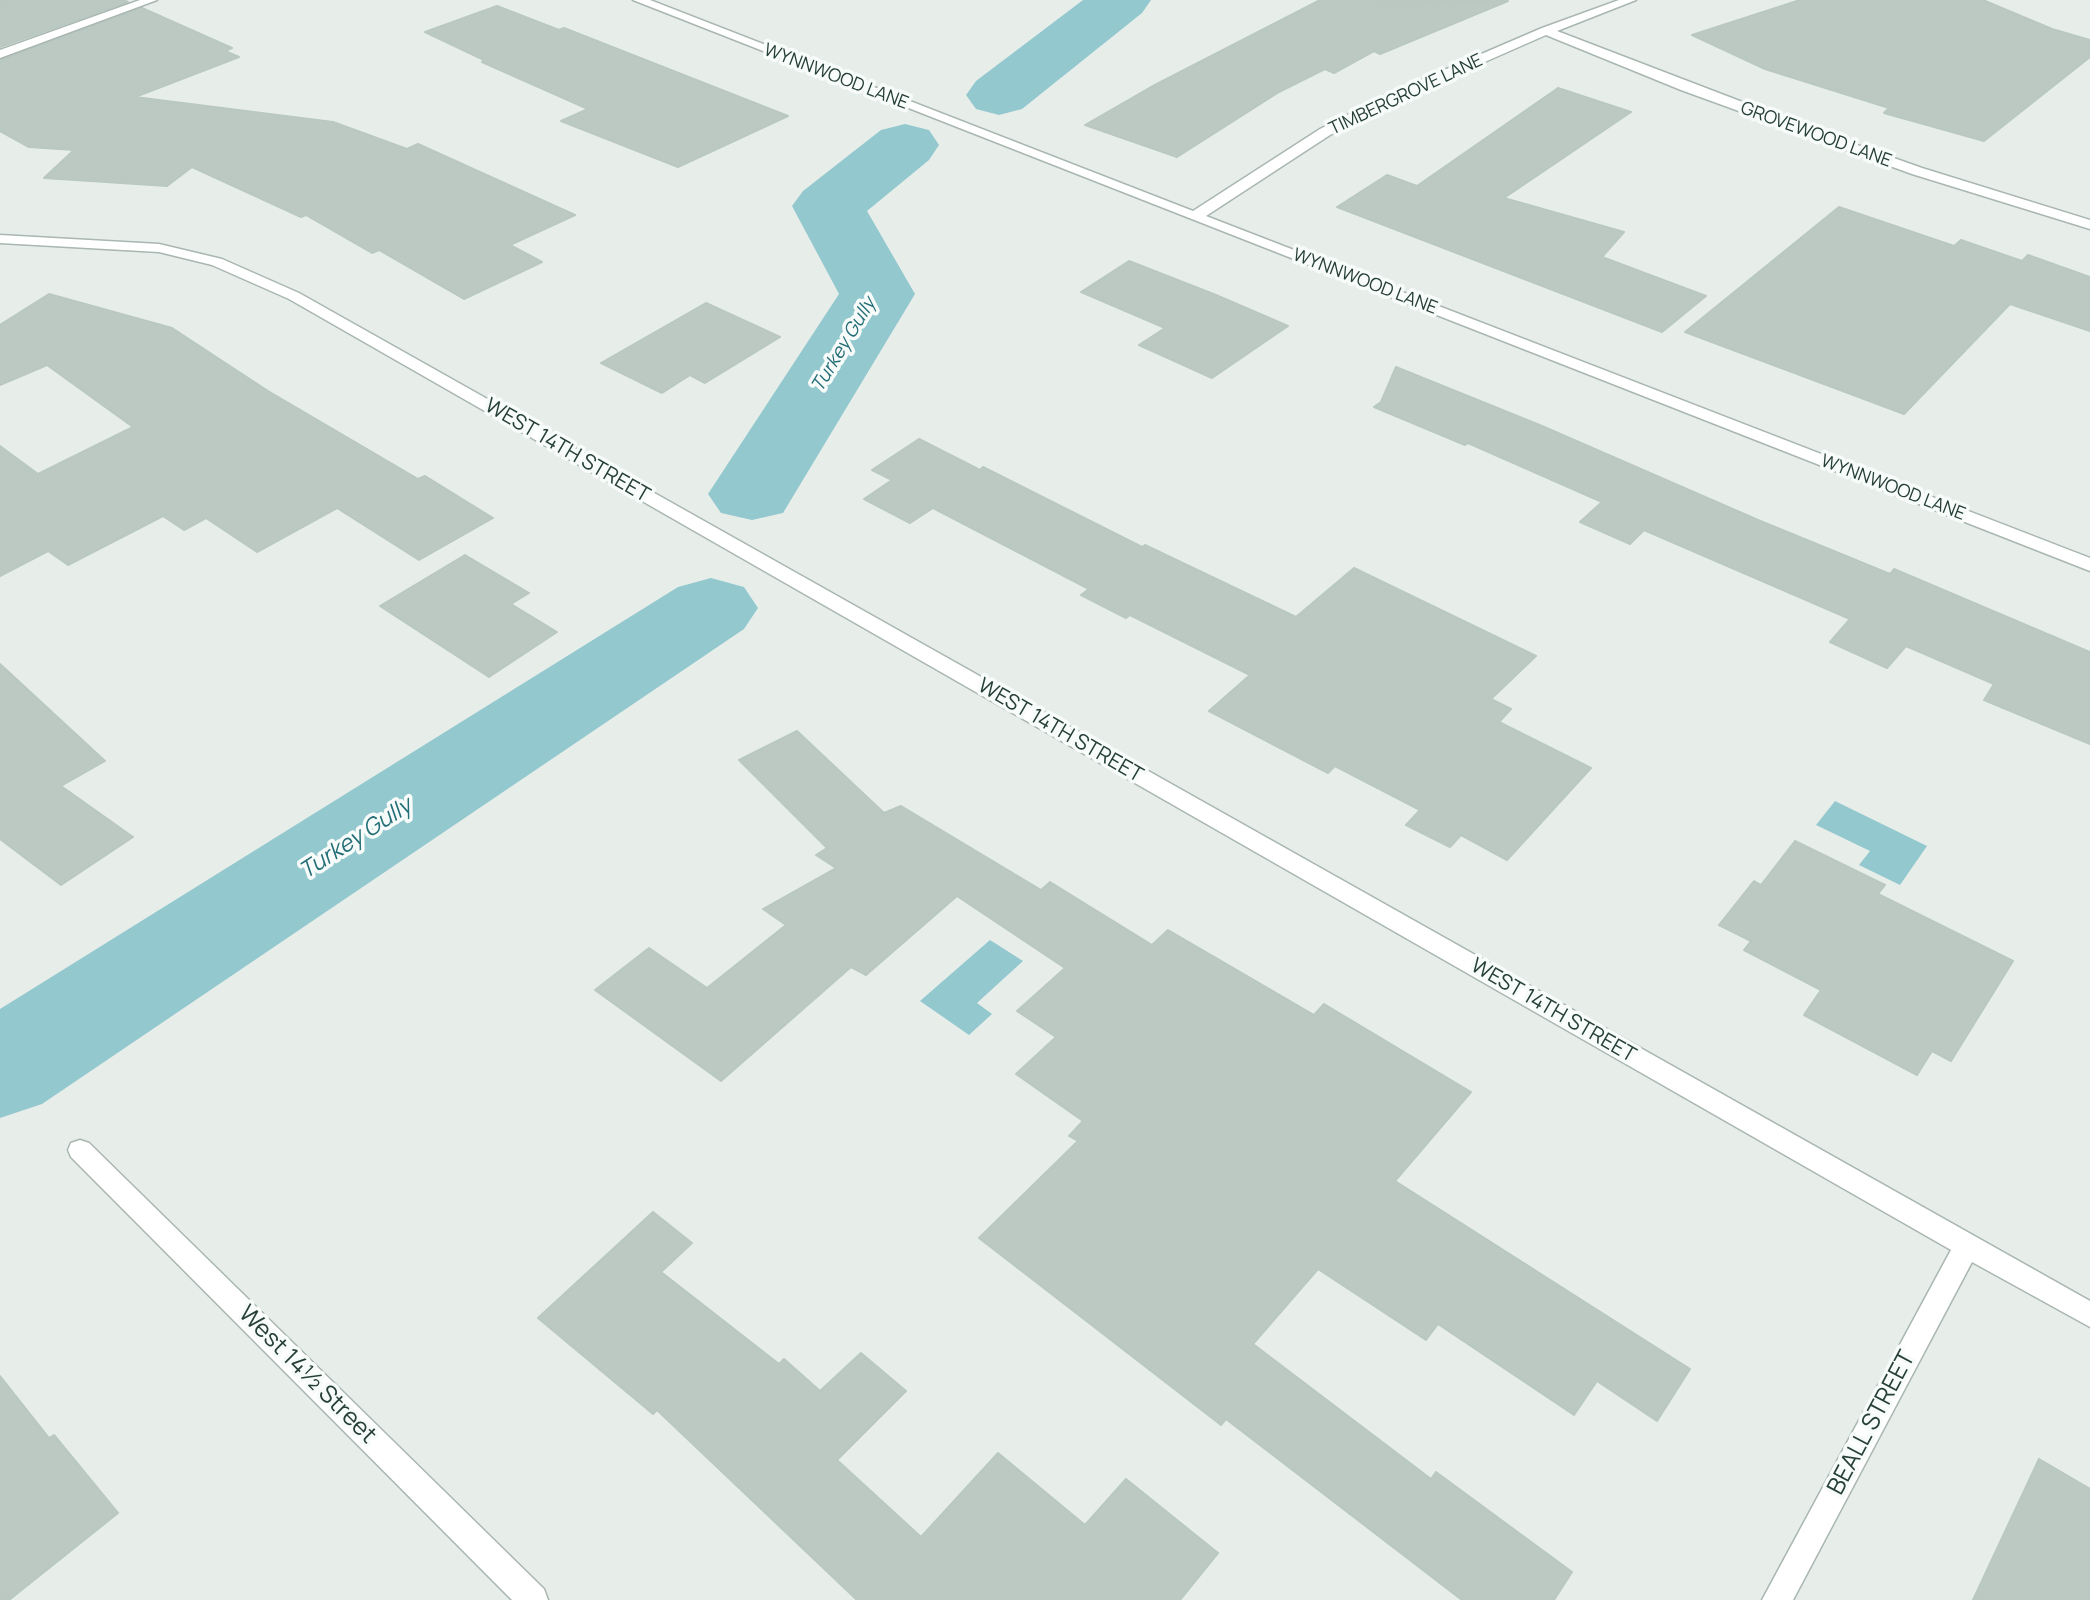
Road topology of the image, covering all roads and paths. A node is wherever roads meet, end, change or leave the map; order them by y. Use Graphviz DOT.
graph roads {
  1 [pos="151,0"];
  2 [pos="639,0"];
  3 [pos="1630,0"];
  4 [pos="1546,31"];
  5 [pos="0,54"];
  6 [pos="1195,216"];
  7 [pos="2090,225"];
  8 [pos="0,239"];
  9 [pos="2090,565"];
  10 [pos="80,1150"];
  11 [pos="1968,1245"];
  12 [pos="2090,1315"];
  13 [pos="533,1600"];
  14 [pos="1777,1600"];
  1 -- 5 [label="street"];
  2 -- 6 [label="street, WYNNWOOD LANE"];
  3 -- 4 [label="street, TIMBERGROVE LANE"];
  4 -- 6 [label="street, TIMBERGROVE LANE"];
  4 -- 7 [label="street, GROVEWOOD LANE"];
  6 -- 9 [label="street, WYNNWOOD LANE"];
  8 -- 11 [label="street, WEST 14TH STREET"];
  10 -- 13 [label="street, West 14½ Street"];
  11 -- 12 [label="street, WEST 14TH STREET"];
  11 -- 14 [label="street, BEALL STREET"];
}
